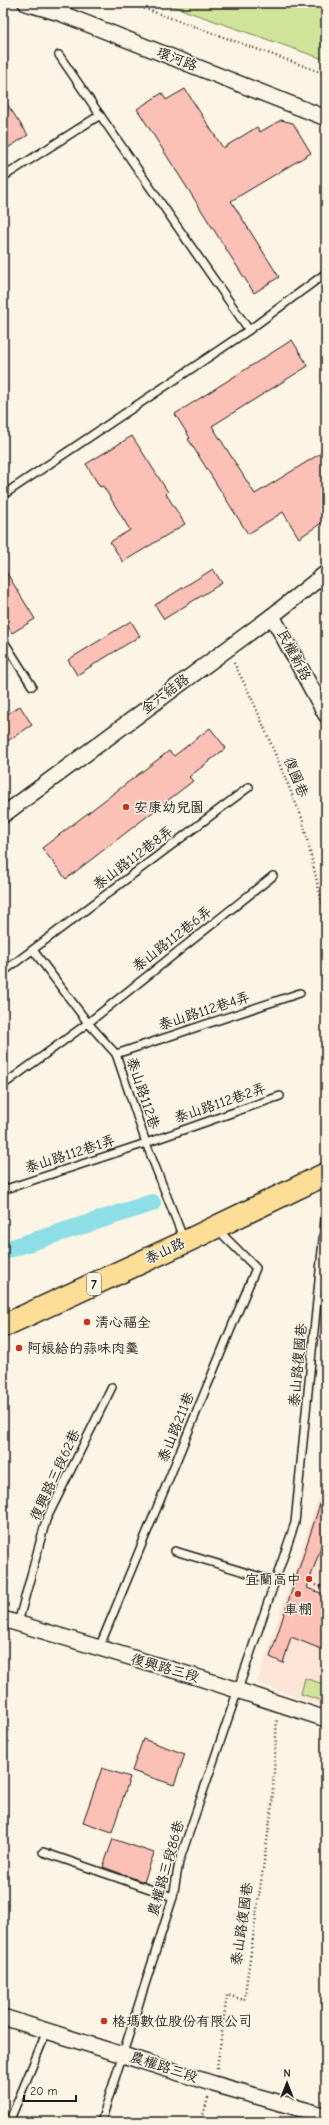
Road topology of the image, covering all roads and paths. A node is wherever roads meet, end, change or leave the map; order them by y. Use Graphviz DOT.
graph roads {
  1 [pos="26,3"];
  2 [pos="129,3"];
  3 [pos="59,56"];
  4 [pos="326,74"];
  5 [pos="100,115"];
  6 [pos="326,118"];
  7 [pos="3,177"];
  8 [pos="326,273"];
  9 [pos="249,330"];
  10 [pos="3,495"];
  11 [pos="326,573"];
  12 [pos="272,616"];
  13 [pos="3,640"];
  14 [pos="226,649"];
  15 [pos="32,686"];
  16 [pos="326,715"];
  17 [pos="248,787"];
  18 [pos="3,815"];
  19 [pos="273,876"];
  20 [pos="326,920"];
  21 [pos="33,950"];
  22 [pos="3,972"];
  23 [pos="300,993"];
  24 [pos="88,1022"];
  25 [pos="116,1054"];
  26 [pos="3,1085"];
  27 [pos="280,1096"];
  28 [pos="146,1143"];
  29 [pos="326,1174"];
  30 [pos="3,1190"];
  31 [pos="326,1210"];
  32 [pos="216,1228"];
  33 [pos="185,1242"];
  34 [pos="3,1326"];
  35 [pos="112,1388"];
  36 [pos="175,1551"];
  37 [pos="274,1581"];
  38 [pos="316,1585"];
  39 [pos="326,1588"];
  40 [pos="3,1619"];
  41 [pos="18,1623"];
  42 [pos="99,1648"];
  43 [pos="237,1691"];
  44 [pos="278,1704"];
  45 [pos="326,1719"];
  46 [pos="43,1852"];
  47 [pos="173,1897"];
  48 [pos="3,2017"];
  49 [pos="47,2031"];
  50 [pos="122,2053"];
  51 [pos="214,2084"];
  52 [pos="326,2116"];
  53 [pos="9,2122"];
  54 [pos="101,2122"];
  55 [pos="201,2122"];
  1 -- 6 [label="street, 環河路"];
  2 -- 4 [label="path"];
  3 -- 5 [label="lane"];
  5 -- 7 [label="lane"];
  5 -- 9 [label="lane"];
  8 -- 9 [label="lane"];
  9 -- 10 [label="lane"];
  11 -- 12 [label="street, 金六結路"];
  12 -- 14 [label="street, 金六結路"];
  12 -- 16 [label="street, 民權新路"];
  13 -- 15 [label="lane"];
  14 -- 18 [label="street, 金六結路"];
  14 -- 20 [label="path, 復國巷"];
  17 -- 21 [label="lane, 泰山路112巷8弄"];
  19 -- 24 [label="lane, 泰山路112巷6弄"];
  21 -- 22 [label="lane, 泰山路112巷8弄"];
  21 -- 24 [label="lane, 泰山路112巷"];
  23 -- 25 [label="lane, 泰山路112巷4弄"];
  24 -- 25 [label="lane, 泰山路112巷"];
  24 -- 26 [label="lane, 泰山路112巷6弄"];
  25 -- 28 [label="lane, 泰山路112巷"];
  27 -- 28 [label="lane, 泰山路112巷2弄"];
  28 -- 30 [label="lane, 泰山路112巷1弄"];
  28 -- 33 [label="lane, 泰山路112巷"];
  29 -- 32 [label="main road, 泰山路 / 7"];
  31 -- 37 [label="lane, 泰山路復國巷"];
  32 -- 33 [label="main road, 泰山路 / 7"];
  32 -- 42 [label="lane, 泰山路211巷"];
  33 -- 34 [label="main road, 泰山路 / 7"];
  35 -- 41 [label="lane, 復興路三段62巷"];
  36 -- 37 [label="lane"];
  37 -- 43 [label="lane, 農權路三段86巷"];
  38 -- 39 [label="path"];
  40 -- 41 [label="street, 復興路三段"];
  41 -- 42 [label="street, 復興路三段"];
  42 -- 43 [label="street, 復興路三段"];
  43 -- 44 [label="street, 復興路三段"];
  43 -- 47 [label="lane, 農權路三段86巷"];
  44 -- 45 [label="street, 復興路三段"];
  44 -- 51 [label="path, 泰山路復國巷"];
  46 -- 47 [label="lane"];
  47 -- 50 [label="lane, 農權路三段86巷"];
  48 -- 49 [label="street, 農權路三段"];
  49 -- 50 [label="street, 農權路三段"];
  49 -- 53 [label="lane"];
  50 -- 51 [label="street, 農權路三段"];
  50 -- 54 [label="lane, 農權路三段86巷"];
  51 -- 52 [label="street, 農權路三段"];
  51 -- 55 [label="path, 泰山路復國巷"];
}
